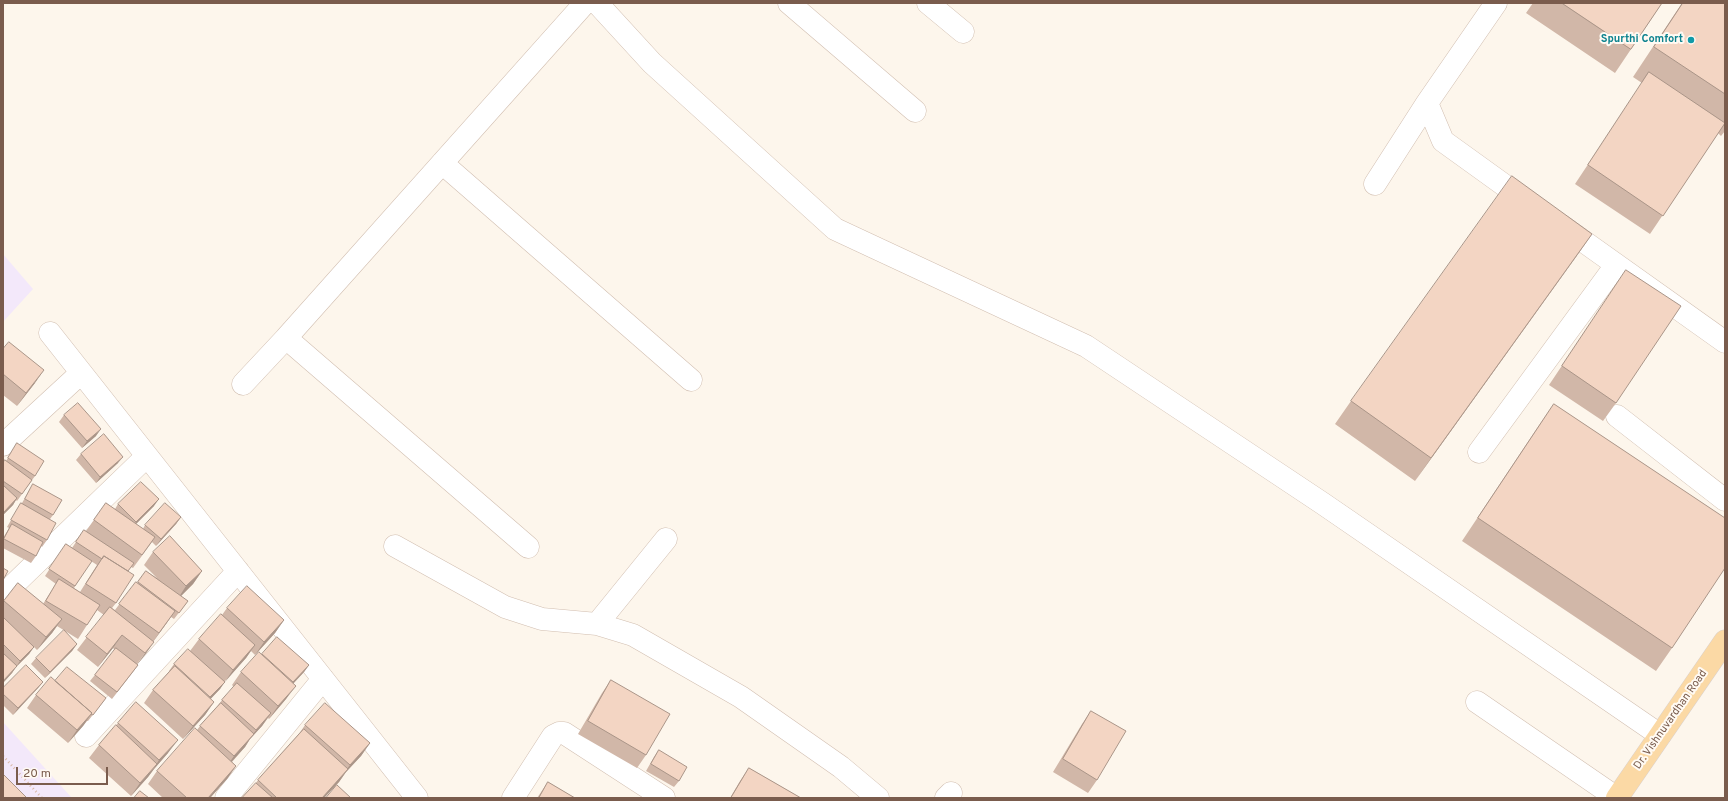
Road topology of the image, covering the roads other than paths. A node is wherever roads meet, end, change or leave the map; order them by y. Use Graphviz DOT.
graph roads {
  1 [pos="585,3"];
  2 [pos="597,3"];
  3 [pos="789,3"];
  4 [pos="928,3"];
  5 [pos="1496,3"];
  6 [pos="963,32"];
  7 [pos="1427,103"];
  8 [pos="915,111"];
  9 [pos="442,163"];
  10 [pos="1375,184"];
  11 [pos="1616,265"];
  12 [pos="50,333"];
  13 [pos="286,338"];
  14 [pos="1725,342"];
  15 [pos="81,373"];
  16 [pos="691,380"];
  17 [pos="243,384"];
  18 [pos="1618,416"];
  19 [pos="3,444"];
  20 [pos="1479,452"];
  21 [pos="147,456"];
  22 [pos="1725,500"];
  23 [pos="666,539"];
  24 [pos="395,546"];
  25 [pos="528,547"];
  26 [pos="238,571"];
  27 [pos="5,593"];
  28 [pos="597,624"];
  29 [pos="1725,641"];
  30 [pos="323,679"];
  31 [pos="1477,702"];
  32 [pos="1660,735"];
  33 [pos="86,736"];
  34 [pos="226,798"];
  35 [pos="416,798"];
  36 [pos="512,798"];
  37 [pos="664,798"];
  38 [pos="878,798"];
  39 [pos="1617,798"];
  1 -- 9 [label="street"];
  2 -- 32 [label="street"];
  3 -- 8 [label="street"];
  4 -- 6 [label="street"];
  5 -- 7 [label="street"];
  7 -- 10 [label="street"];
  7 -- 11 [label="street"];
  9 -- 13 [label="street"];
  9 -- 16 [label="street"];
  11 -- 14 [label="street"];
  11 -- 20 [label="street"];
  12 -- 15 [label="street"];
  13 -- 17 [label="street"];
  13 -- 25 [label="street"];
  15 -- 19 [label="street"];
  15 -- 21 [label="street"];
  18 -- 22 [label="street"];
  21 -- 26 [label="street"];
  21 -- 27 [label="street"];
  23 -- 28 [label="street"];
  24 -- 28 [label="street"];
  26 -- 30 [label="street"];
  26 -- 33 [label="street"];
  28 -- 38 [label="street"];
  29 -- 32 [label="main road, Dr. Vishnuvardhan Road"];
  30 -- 34 [label="street"];
  30 -- 35 [label="street"];
  31 -- 39 [label="street"];
  32 -- 39 [label="main road, Dr. Vishnuvardhan Road"];
  36 -- 37 [label="street"];
}
